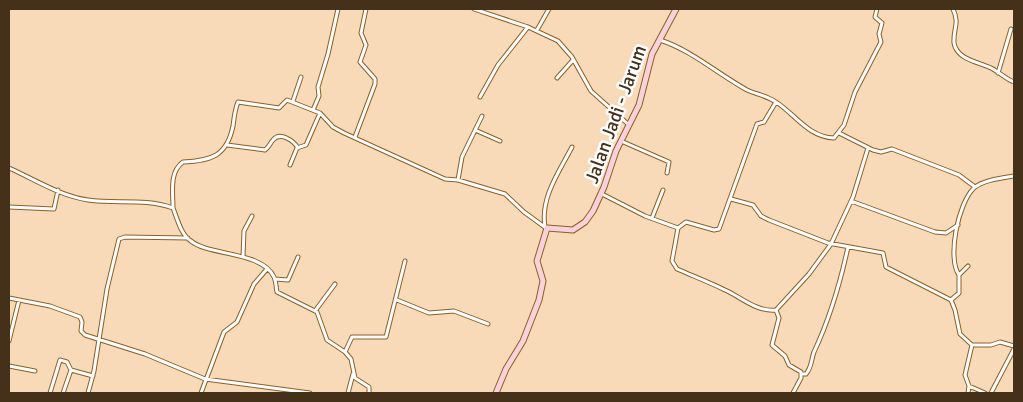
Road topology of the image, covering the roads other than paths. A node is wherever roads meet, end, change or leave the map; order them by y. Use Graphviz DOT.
graph roads {
  1 [pos="338,9"];
  2 [pos="366,9"];
  3 [pos="474,9"];
  4 [pos="549,9"];
  5 [pos="676,9"];
  6 [pos="877,9"];
  7 [pos="953,9"];
  8 [pos="528,27"];
  9 [pos="1011,29"];
  10 [pos="537,30"];
  11 [pos="659,39"];
  12 [pos="573,60"];
  13 [pos="998,73"];
  14 [pos="301,77"];
  15 [pos="557,78"];
  16 [pos="1014,82"];
  17 [pos="480,97"];
  18 [pos="293,102"];
  19 [pos="776,102"];
  20 [pos="313,110"];
  21 [pos="320,113"];
  22 [pos="482,116"];
  23 [pos="629,126"];
  24 [pos="476,130"];
  25 [pos="839,133"];
  26 [pos="355,138"];
  27 [pos="500,141"];
  28 [pos="621,141"];
  29 [pos="226,145"];
  30 [pos="572,147"];
  31 [pos="298,148"];
  32 [pos="868,148"];
  33 [pos="290,165"];
  34 [pos="9,168"];
  35 [pos="667,173"];
  36 [pos="1014,176"];
  37 [pos="458,180"];
  38 [pos="975,187"];
  39 [pos="58,190"];
  40 [pos="663,190"];
  41 [pos="602,194"];
  42 [pos="731,198"];
  43 [pos="851,201"];
  44 [pos="9,207"];
  45 [pos="173,208"];
  46 [pos="252,216"];
  47 [pos="652,218"];
  48 [pos="958,225"];
  49 [pos="546,228"];
  50 [pos="678,228"];
  51 [pos="188,238"];
  52 [pos="831,244"];
  53 [pos="848,247"];
  54 [pos="242,257"];
  55 [pos="298,257"];
  56 [pos="405,261"];
  57 [pos="968,266"];
  58 [pos="267,269"];
  59 [pos="959,276"];
  60 [pos="275,279"];
  61 [pos="335,284"];
  62 [pos="9,298"];
  63 [pos="18,300"];
  64 [pos="397,300"];
  65 [pos="950,300"];
  66 [pos="776,310"];
  67 [pos="316,311"];
  68 [pos="488,324"];
  69 [pos="97,340"];
  70 [pos="9,341"];
  71 [pos="972,345"];
  72 [pos="1014,348"];
  73 [pos="345,352"];
  74 [pos="9,366"];
  75 [pos="71,370"];
  76 [pos="35,371"];
  77 [pos="353,374"];
  78 [pos="801,374"];
  79 [pos="93,376"];
  80 [pos="205,379"];
  81 [pos="969,386"];
  82 [pos="50,393"];
  83 [pos="63,393"];
  84 [pos="88,393"];
  85 [pos="201,393"];
  86 [pos="310,393"];
  87 [pos="348,393"];
  88 [pos="370,393"];
  89 [pos="496,393"];
  90 [pos="793,393"];
  91 [pos="968,393"];
  92 [pos="985,393"];
  93 [pos="991,393"];
  1 -- 20 [label="street"];
  2 -- 26 [label="street"];
  3 -- 8 [label="street"];
  4 -- 10 [label="street"];
  5 -- 11 [label="street, Jalan Jadi - Jarum"];
  6 -- 25 [label="street"];
  7 -- 13 [label="street"];
  8 -- 10 [label="street"];
  8 -- 17 [label="street"];
  9 -- 13 [label="street"];
  10 -- 12 [label="street"];
  11 -- 19 [label="street"];
  11 -- 23 [label="street, Jalan Jadi - Jarum"];
  12 -- 15 [label="street"];
  12 -- 23 [label="street"];
  13 -- 16 [label="street"];
  14 -- 18 [label="street"];
  18 -- 20 [label="street"];
  18 -- 29 [label="street"];
  19 -- 25 [label="street"];
  19 -- 42 [label="street"];
  20 -- 21 [label="street"];
  21 -- 26 [label="street"];
  21 -- 31 [label="street"];
  22 -- 24 [label="street"];
  23 -- 28 [label="street, Jalan Jadi - Jarum"];
  24 -- 27 [label="street"];
  24 -- 37 [label="street"];
  25 -- 32 [label="street"];
  26 -- 37 [label="street"];
  28 -- 35 [label="street"];
  28 -- 41 [label="street, Jalan Jadi - Jarum"];
  29 -- 31 [label="street"];
  29 -- 45 [label="street"];
  30 -- 49 [label="street"];
  31 -- 33 [label="street"];
  32 -- 38 [label="street"];
  32 -- 43 [label="street"];
  34 -- 39 [label="street"];
  36 -- 38 [label="street"];
  37 -- 49 [label="street"];
  38 -- 48 [label="street"];
  39 -- 44 [label="street"];
  39 -- 45 [label="street"];
  40 -- 47 [label="street"];
  41 -- 47 [label="street"];
  41 -- 49 [label="street, Jalan Jadi - Jarum"];
  42 -- 50 [label="street"];
  42 -- 52 [label="street"];
  43 -- 48 [label="street"];
  43 -- 52 [label="street"];
  45 -- 51 [label="street"];
  46 -- 54 [label="street"];
  47 -- 50 [label="street"];
  48 -- 59 [label="street"];
  49 -- 89 [label="street"];
  50 -- 66 [label="street"];
  51 -- 54 [label="street"];
  51 -- 69 [label="street"];
  52 -- 53 [label="street"];
  52 -- 66 [label="street"];
  53 -- 65 [label="street"];
  53 -- 78 [label="street"];
  54 -- 58 [label="street"];
  55 -- 60 [label="street"];
  56 -- 64 [label="street"];
  57 -- 59 [label="street"];
  58 -- 60 [label="street"];
  58 -- 80 [label="street"];
  59 -- 65 [label="street"];
  60 -- 67 [label="street"];
  61 -- 67 [label="street"];
  62 -- 63 [label="street"];
  63 -- 69 [label="street"];
  63 -- 70 [label="street"];
  64 -- 68 [label="street"];
  64 -- 73 [label="street"];
  65 -- 71 [label="street"];
  66 -- 78 [label="street"];
  67 -- 73 [label="street"];
  69 -- 79 [label="street"];
  69 -- 80 [label="street"];
  71 -- 72 [label="street"];
  71 -- 81 [label="street"];
  72 -- 93 [label="street"];
  73 -- 77 [label="street"];
  74 -- 76 [label="street"];
  75 -- 79 [label="street"];
  75 -- 82 [label="street"];
  75 -- 83 [label="street"];
  77 -- 87 [label="street"];
  77 -- 88 [label="street"];
  78 -- 90 [label="street"];
  79 -- 84 [label="street"];
  80 -- 85 [label="street"];
  80 -- 86 [label="street"];
  81 -- 91 [label="street"];
  81 -- 92 [label="street"];
}
